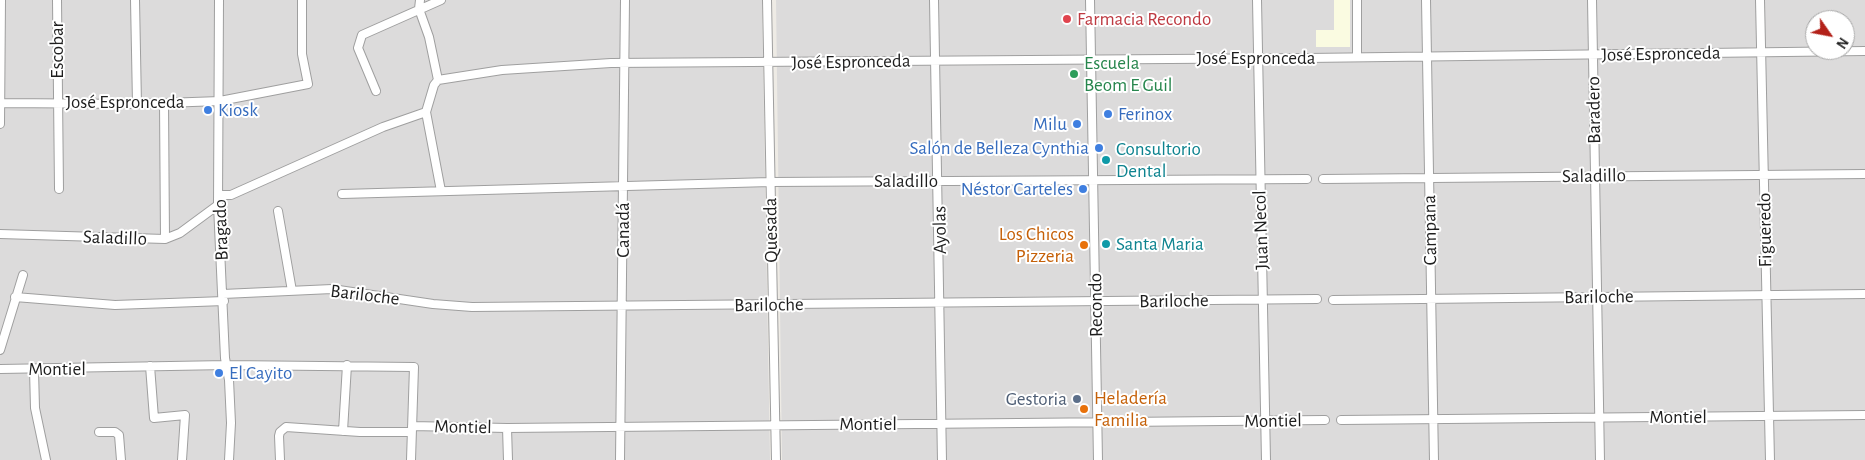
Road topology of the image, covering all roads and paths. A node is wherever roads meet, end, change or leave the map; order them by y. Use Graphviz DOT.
graph roads {
  1 [pos="1,0"];
  2 [pos="57,0"];
  3 [pos="135,0"];
  4 [pos="218,0"];
  5 [pos="302,0"];
  6 [pos="420,0"];
  7 [pos="441,0"];
  8 [pos="626,0"];
  9 [pos="767,0"];
  10 [pos="934,0"];
  11 [pos="1090,0"];
  12 [pos="1257,0"];
  13 [pos="1357,0"];
  14 [pos="1426,0"];
  15 [pos="1592,0"];
  16 [pos="1760,0"];
  17 [pos="420,9"];
  18 [pos="1865,51"];
  19 [pos="1761,52"];
  20 [pos="1593,55"];
  21 [pos="1357,57"];
  22 [pos="1427,57"];
  23 [pos="1258,58"];
  24 [pos="1092,59"];
  25 [pos="936,60"];
  26 [pos="624,63"];
  27 [pos="769,63"];
  28 [pos="438,80"];
  29 [pos="376,91"];
  30 [pos="220,101"];
  31 [pos="0,103"];
  32 [pos="56,103"];
  33 [pos="164,103"];
  34 [pos="137,104"];
  35 [pos="426,112"];
  36 [pos="0,124"];
  37 [pos="1865,174"];
  38 [pos="1764,175"];
  39 [pos="1595,176"];
  40 [pos="1429,178"];
  41 [pos="1307,179"];
  42 [pos="1323,179"];
  43 [pos="1260,180"];
  44 [pos="939,181"];
  45 [pos="1094,181"];
  46 [pos="770,182"];
  47 [pos="623,185"];
  48 [pos="58,189"];
  49 [pos="441,191"];
  50 [pos="342,194"];
  51 [pos="219,195"];
  52 [pos="218,205"];
  53 [pos="278,211"];
  54 [pos="0,234"];
  55 [pos="165,239"];
  56 [pos="22,275"];
  57 [pos="292,291"];
  58 [pos="1865,294"];
  59 [pos="1766,295"];
  60 [pos="15,297"];
  61 [pos="223,297"];
  62 [pos="1598,297"];
  63 [pos="1431,298"];
  64 [pos="1317,299"];
  65 [pos="1264,300"];
  66 [pos="1333,300"];
  67 [pos="941,302"];
  68 [pos="1097,303"];
  69 [pos="624,305"];
  70 [pos="773,305"];
  71 [pos="0,350"];
  72 [pos="227,365"];
  73 [pos="150,366"];
  74 [pos="347,366"];
  75 [pos="0,369"];
  76 [pos="34,370"];
  77 [pos="1865,415"];
  78 [pos="1768,416"];
  79 [pos="1599,418"];
  80 [pos="1433,419"];
  81 [pos="1325,420"];
  82 [pos="1341,420"];
  83 [pos="1097,421"];
  84 [pos="1266,421"];
  85 [pos="775,424"];
  86 [pos="941,424"];
  87 [pos="620,426"];
  88 [pos="507,428"];
  89 [pos="411,429"];
  90 [pos="343,431"];
  91 [pos="99,432"];
  92 [pos="46,460"];
  93 [pos="121,460"];
  94 [pos="182,460"];
  95 [pos="229,460"];
  96 [pos="280,460"];
  97 [pos="411,460"];
  98 [pos="508,460"];
  99 [pos="620,460"];
  100 [pos="776,460"];
  101 [pos="942,460"];
  102 [pos="1098,460"];
  103 [pos="1266,460"];
  104 [pos="1434,460"];
  105 [pos="1600,460"];
  106 [pos="1770,460"];
  1 -- 31 [label="street"];
  2 -- 32 [label="street, Escobar"];
  3 -- 34 [label="street"];
  4 -- 30 [label="street, Bragado"];
  5 -- 30 [label="street, José Espronceda"];
  6 -- 17 [label="street"];
  7 -- 17 [label="street"];
  8 -- 26 [label="street, Canadá"];
  9 -- 27 [label="street, Quesada"];
  10 -- 25 [label="street, Ayolas"];
  11 -- 24 [label="street, Recondo"];
  12 -- 23 [label="street, Juan Necol"];
  13 -- 21 [label="street"];
  14 -- 22 [label="street, Campana"];
  15 -- 20 [label="street, Baradero"];
  16 -- 19 [label="street, Figueredo"];
  17 -- 28 [label="street"];
  17 -- 29 [label="street"];
  18 -- 19 [label="street, José Espronceda"];
  19 -- 20 [label="street, José Espronceda"];
  19 -- 38 [label="street, Figueredo"];
  20 -- 22 [label="street, José Espronceda"];
  20 -- 39 [label="street, Baradero"];
  21 -- 22 [label="street, José Espronceda"];
  21 -- 23 [label="street, José Espronceda"];
  22 -- 40 [label="street, Campana"];
  23 -- 24 [label="street, José Espronceda"];
  23 -- 43 [label="street, Juan Necol"];
  24 -- 25 [label="street, José Espronceda"];
  24 -- 45 [label="street, Recondo"];
  25 -- 27 [label="street, José Espronceda"];
  25 -- 44 [label="street, Ayolas"];
  26 -- 27 [label="street, José Espronceda"];
  26 -- 28 [label="street, José Espronceda"];
  26 -- 47 [label="street, Canadá"];
  27 -- 46 [label="street, Quesada"];
  28 -- 35 [label="street"];
  30 -- 33 [label="street, José Espronceda"];
  30 -- 51 [label="street, Bragado"];
  31 -- 32 [label="street, José Espronceda"];
  31 -- 36 [label="street"];
  32 -- 34 [label="street, José Espronceda"];
  32 -- 48 [label="street, Escobar"];
  33 -- 34 [label="street, José Espronceda"];
  33 -- 55 [label="street"];
  35 -- 49 [label="street"];
  35 -- 51 [label="street"];
  37 -- 38 [label="street, Saladillo"];
  38 -- 39 [label="street, Saladillo"];
  38 -- 59 [label="street, Figueredo"];
  39 -- 40 [label="street, Saladillo"];
  39 -- 62 [label="street, Baradero"];
  40 -- 42 [label="street, Saladillo"];
  40 -- 63 [label="street, Campana"];
  41 -- 43 [label="street, Saladillo"];
  43 -- 45 [label="street, Saladillo"];
  43 -- 65 [label="street, Juan Necol"];
  44 -- 45 [label="street, Saladillo"];
  44 -- 46 [label="street, Saladillo"];
  44 -- 67 [label="street, Ayolas"];
  45 -- 68 [label="street, Recondo"];
  46 -- 47 [label="street, Saladillo"];
  46 -- 70 [label="street, Quesada"];
  47 -- 49 [label="street, Saladillo"];
  47 -- 69 [label="street, Canadá"];
  49 -- 50 [label="street, Saladillo"];
  51 -- 52 [label="street, Bragado"];
  52 -- 55 [label="street, Saladillo"];
  52 -- 61 [label="street, Bragado"];
  53 -- 57 [label="street"];
  54 -- 55 [label="street, Saladillo"];
  56 -- 60 [label="street"];
  57 -- 61 [label="street, Bariloche"];
  57 -- 69 [label="street, Bariloche"];
  58 -- 59 [label="street, Bariloche"];
  59 -- 62 [label="street, Bariloche"];
  59 -- 78 [label="street, Figueredo"];
  60 -- 61 [label="street, Bariloche"];
  60 -- 71 [label="street"];
  61 -- 72 [label="street, Bragado"];
  62 -- 63 [label="street, Bariloche"];
  62 -- 79 [label="street, Baradero"];
  63 -- 66 [label="street, Bariloche"];
  63 -- 80 [label="street, Campana"];
  64 -- 65 [label="street, Bariloche"];
  65 -- 68 [label="street, Bariloche"];
  65 -- 84 [label="street, Juan Necol"];
  67 -- 68 [label="street, Bariloche"];
  67 -- 70 [label="street, Bariloche"];
  67 -- 86 [label="street, Ayolas"];
  68 -- 83 [label="street, Recondo"];
  69 -- 70 [label="street, Bariloche"];
  69 -- 87 [label="street, Canadá"];
  70 -- 85 [label="street, Quesada"];
  72 -- 73 [label="street, Montiel"];
  72 -- 74 [label="street, Montiel"];
  72 -- 95 [label="street, Bragado"];
  73 -- 76 [label="street, Montiel"];
  73 -- 94 [label="street"];
  74 -- 89 [label="street, Montiel"];
  74 -- 90 [label="street"];
  75 -- 76 [label="street, Montiel"];
  76 -- 92 [label="street"];
  77 -- 78 [label="street, Montiel"];
  78 -- 79 [label="street, Montiel"];
  78 -- 106 [label="street, Figueredo"];
  79 -- 80 [label="street, Montiel"];
  79 -- 105 [label="street, Baradero"];
  80 -- 82 [label="street, Montiel"];
  80 -- 104 [label="street, Campana"];
  81 -- 84 [label="street, Montiel"];
  83 -- 84 [label="street, Montiel"];
  83 -- 86 [label="street, Montiel"];
  83 -- 102 [label="street, Recondo"];
  84 -- 103 [label="street, Juan Necol"];
  85 -- 86 [label="street, Montiel"];
  85 -- 87 [label="street, Montiel"];
  85 -- 100 [label="street, Quesada"];
  86 -- 101 [label="street, Ayolas"];
  87 -- 88 [label="street, Montiel"];
  87 -- 99 [label="street, Canadá"];
  88 -- 89 [label="street, Montiel"];
  88 -- 98 [label="street"];
  89 -- 90 [label="street, Montiel"];
  89 -- 97 [label="street"];
  90 -- 96 [label="street, Montiel"];
  91 -- 93 [label="street"];
}
